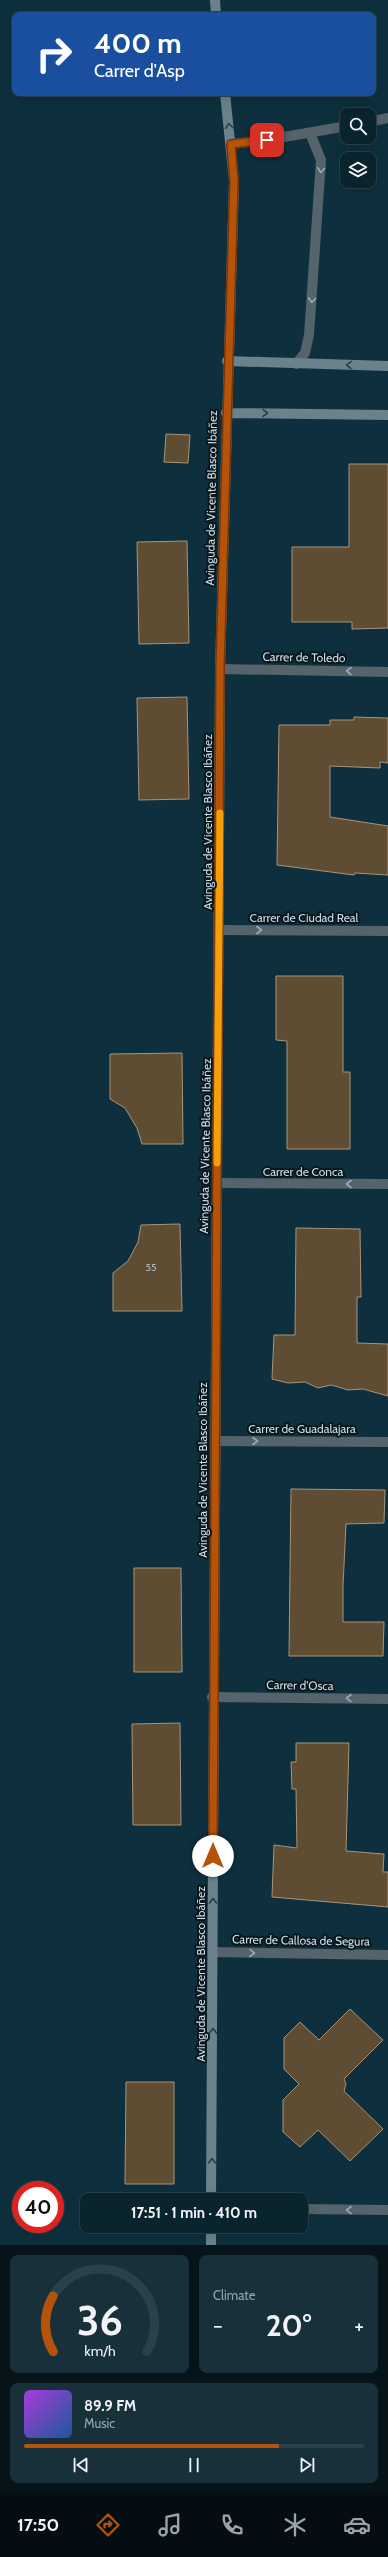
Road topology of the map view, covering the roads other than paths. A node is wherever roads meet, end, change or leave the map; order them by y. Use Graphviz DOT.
graph roads {
  1 [pos="214,0"];
  2 [pos="216,12"];
  3 [pos="225,96"];
  4 [pos="388,118"];
  5 [pos="376,121"];
  6 [pos="340,127"];
  7 [pos="310,133"];
  8 [pos="231,144"];
  9 [pos="228,361"];
  10 [pos="296,364"];
  11 [pos="388,366"];
  12 [pos="226,413"];
  13 [pos="388,415"];
  14 [pos="220,669"];
  15 [pos="388,672"];
  16 [pos="220,930"];
  17 [pos="388,931"];
  18 [pos="217,1183"];
  19 [pos="388,1184"];
  20 [pos="216,1441"];
  21 [pos="388,1442"];
  22 [pos="212,1697"];
  23 [pos="388,1699"];
  24 [pos="213,1952"];
  25 [pos="388,1954"];
  26 [pos="211,2193"];
  27 [pos="308,2209"];
  28 [pos="388,2210"];
  29 [pos="211,2233"];
  30 [pos="211,2245"];
  1 -- 2 [label="street"];
  8 -- 3 [label="street, Avinguda de Vicente Blasco Ibáñez, one-way"];
  4 -- 5 [label="street"];
  6 -- 7 [label="street"];
  7 -- 8 [label="street"];
  7 -- 10 [label="street, one-way"];
  8 -- 9 [label="street, Avinguda de Vicente Blasco Ibáñez"];
  9 -- 10 [label="street"];
  9 -- 12 [label="street, Avinguda de Vicente Blasco Ibáñez"];
  11 -- 10 [label="street, one-way"];
  12 -- 13 [label="street, one-way"];
  12 -- 14 [label="street, Avinguda de Vicente Blasco Ibáñez"];
  15 -- 14 [label="street, Carrer de Toledo, one-way"];
  14 -- 16 [label="street, Avinguda de Vicente Blasco Ibáñez"];
  16 -- 17 [label="street, Carrer de Ciudad Real, one-way"];
  16 -- 18 [label="street, Avinguda de Vicente Blasco Ibáñez"];
  19 -- 18 [label="street, Carrer de Conca, one-way"];
  18 -- 20 [label="street, Avinguda de Vicente Blasco Ibáñez"];
  20 -- 21 [label="street, Carrer de Guadalajara, one-way"];
  20 -- 22 [label="street, Avinguda de Vicente Blasco Ibáñez"];
  23 -- 22 [label="street, Carrer d'Osca, one-way"];
  24 -- 22 [label="street, Avinguda de Vicente Blasco Ibáñez, one-way"];
  24 -- 25 [label="street, Carrer de Callosa de Segura, one-way"];
  26 -- 24 [label="street, Avinguda de Vicente Blasco Ibáñez, one-way"];
  28 -- 27 [label="street, one-way"];
  29 -- 30 [label="street"];
}
